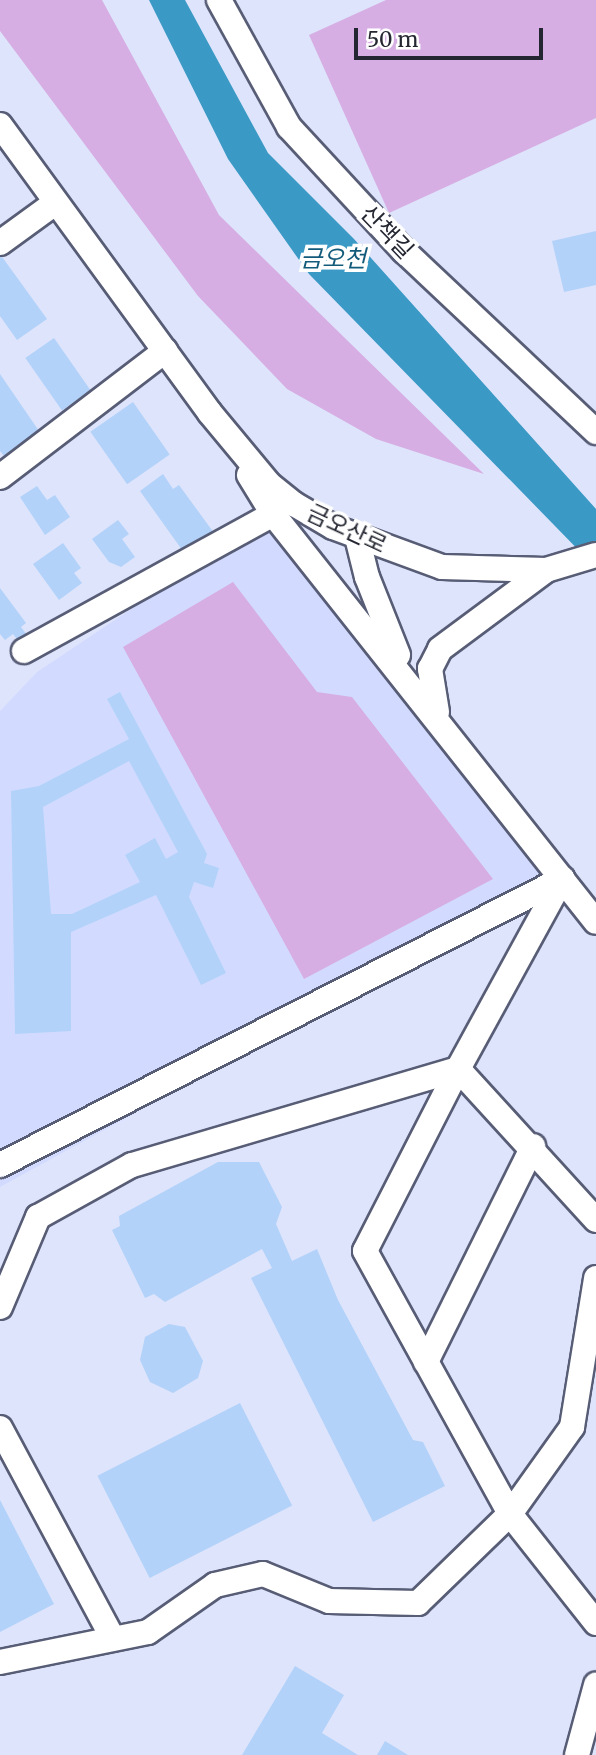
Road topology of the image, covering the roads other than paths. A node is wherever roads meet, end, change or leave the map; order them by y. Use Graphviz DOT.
graph roads {
  1 [pos="219,0"];
  2 [pos="0,125"];
  3 [pos="55,203"];
  4 [pos="0,243"];
  5 [pos="165,351"];
  6 [pos="210,412"];
  7 [pos="596,432"];
  8 [pos="0,477"];
  9 [pos="273,514"];
  10 [pos="357,537"];
  11 [pos="596,555"];
  12 [pos="546,570"];
  13 [pos="24,650"];
  14 [pos="430,709"];
  15 [pos="481,773"];
  16 [pos="562,879"];
  17 [pos="596,922"];
  18 [pos="458,1069"];
  19 [pos="533,1146"];
  20 [pos="0,1165"];
  21 [pos="596,1220"];
  22 [pos="596,1279"];
  23 [pos="0,1307"];
  24 [pos="426,1362"];
  25 [pos="0,1428"];
  26 [pos="510,1514"];
  27 [pos="596,1623"];
  28 [pos="113,1639"];
  29 [pos="0,1662"];
  30 [pos="596,1685"];
  31 [pos="577,1755"];
  1 -- 7 [label="street, 산책길"];
  2 -- 3 [label="street, 금오산로"];
  3 -- 4 [label="street"];
  3 -- 5 [label="street, 금오산로"];
  5 -- 6 [label="street, 금오산로"];
  5 -- 8 [label="street"];
  6 -- 9 [label="street"];
  6 -- 10 [label="street, 금오산로"];
  9 -- 13 [label="street, 금오산로"];
  9 -- 14 [label="street"];
  10 -- 12 [label="street, 금오산로"];
  10 -- 14 [label="street"];
  11 -- 12 [label="street, 금오산로"];
  12 -- 15 [label="street"];
  14 -- 15 [label="street"];
  15 -- 16 [label="street"];
  16 -- 17 [label="street"];
  16 -- 18 [label="street"];
  16 -- 20 [label="street"];
  18 -- 19 [label="street"];
  18 -- 23 [label="street"];
  18 -- 24 [label="street"];
  19 -- 21 [label="street"];
  19 -- 24 [label="street"];
  22 -- 26 [label="street"];
  24 -- 26 [label="street"];
  25 -- 28 [label="street"];
  26 -- 27 [label="street"];
  26 -- 28 [label="street"];
  28 -- 29 [label="street"];
  30 -- 31 [label="street"];
}
